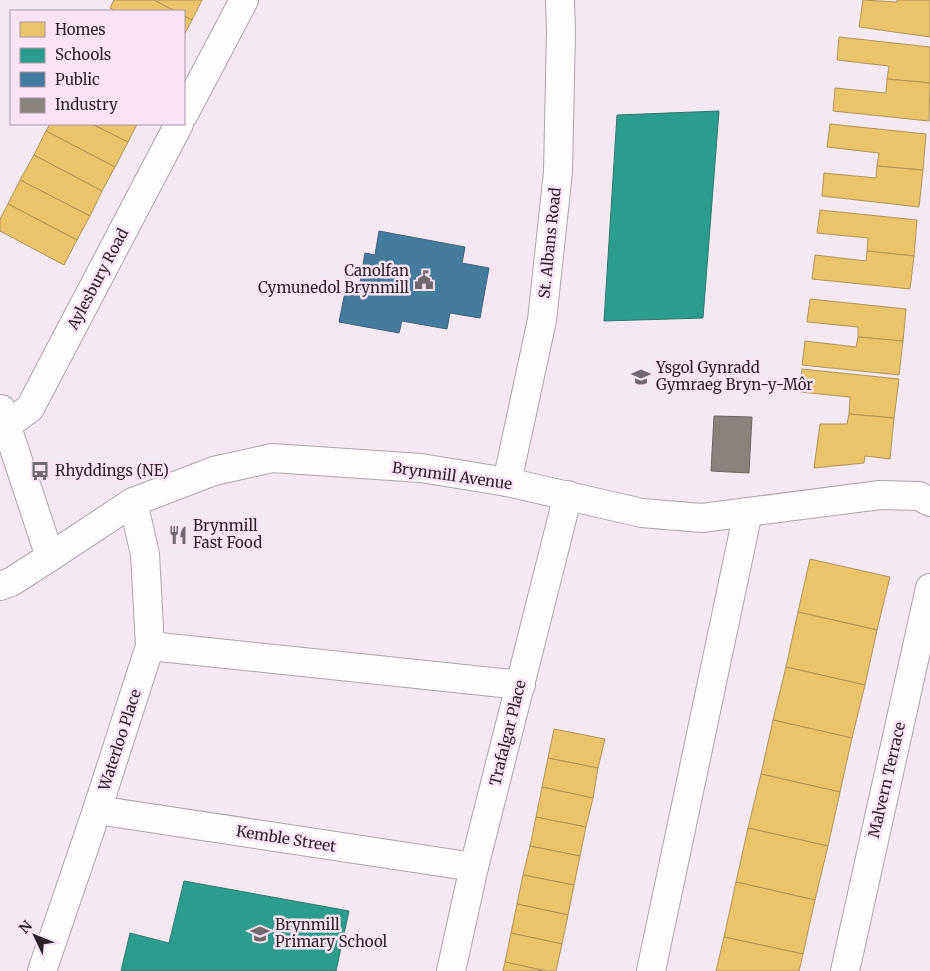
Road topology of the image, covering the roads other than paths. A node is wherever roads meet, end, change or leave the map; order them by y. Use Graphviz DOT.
graph roads {
  1 [pos="244,0"];
  2 [pos="560,0"];
  3 [pos="185,112"];
  4 [pos="178,125"];
  5 [pos="3,417"];
  6 [pos="507,482"];
  7 [pos="568,495"];
  8 [pos="132,502"];
  9 [pos="930,502"];
  10 [pos="748,512"];
  11 [pos="50,557"];
  12 [pos="0,586"];
  13 [pos="930,588"];
  14 [pos="150,646"];
  15 [pos="521,685"];
  16 [pos="97,810"];
  17 [pos="474,867"];
  18 [pos="42,971"];
  19 [pos="451,971"];
  20 [pos="651,971"];
  21 [pos="845,971"];
  1 -- 3 [label="street"];
  2 -- 6 [label="street, St. Albans Road"];
  4 -- 5 [label="street, Aylesbury Road"];
  5 -- 11 [label="street"];
  6 -- 7 [label="street, Brynmill Avenue"];
  6 -- 8 [label="street, Brynmill Avenue"];
  7 -- 10 [label="street, Brynmill Avenue"];
  7 -- 15 [label="street, Trafalgar Place"];
  8 -- 11 [label="street, Brynmill Avenue"];
  8 -- 14 [label="street, Waterloo Place"];
  9 -- 10 [label="street, Brynmill Avenue"];
  10 -- 20 [label="street"];
  11 -- 12 [label="street, Brynmill Avenue"];
  13 -- 21 [label="street, Malvern Terrace"];
  14 -- 15 [label="street"];
  14 -- 16 [label="street, Waterloo Place"];
  15 -- 17 [label="street, Trafalgar Place"];
  16 -- 17 [label="street, Kemble Street"];
  16 -- 18 [label="street, Waterloo Place"];
  17 -- 19 [label="street, Trafalgar Place"];
}
